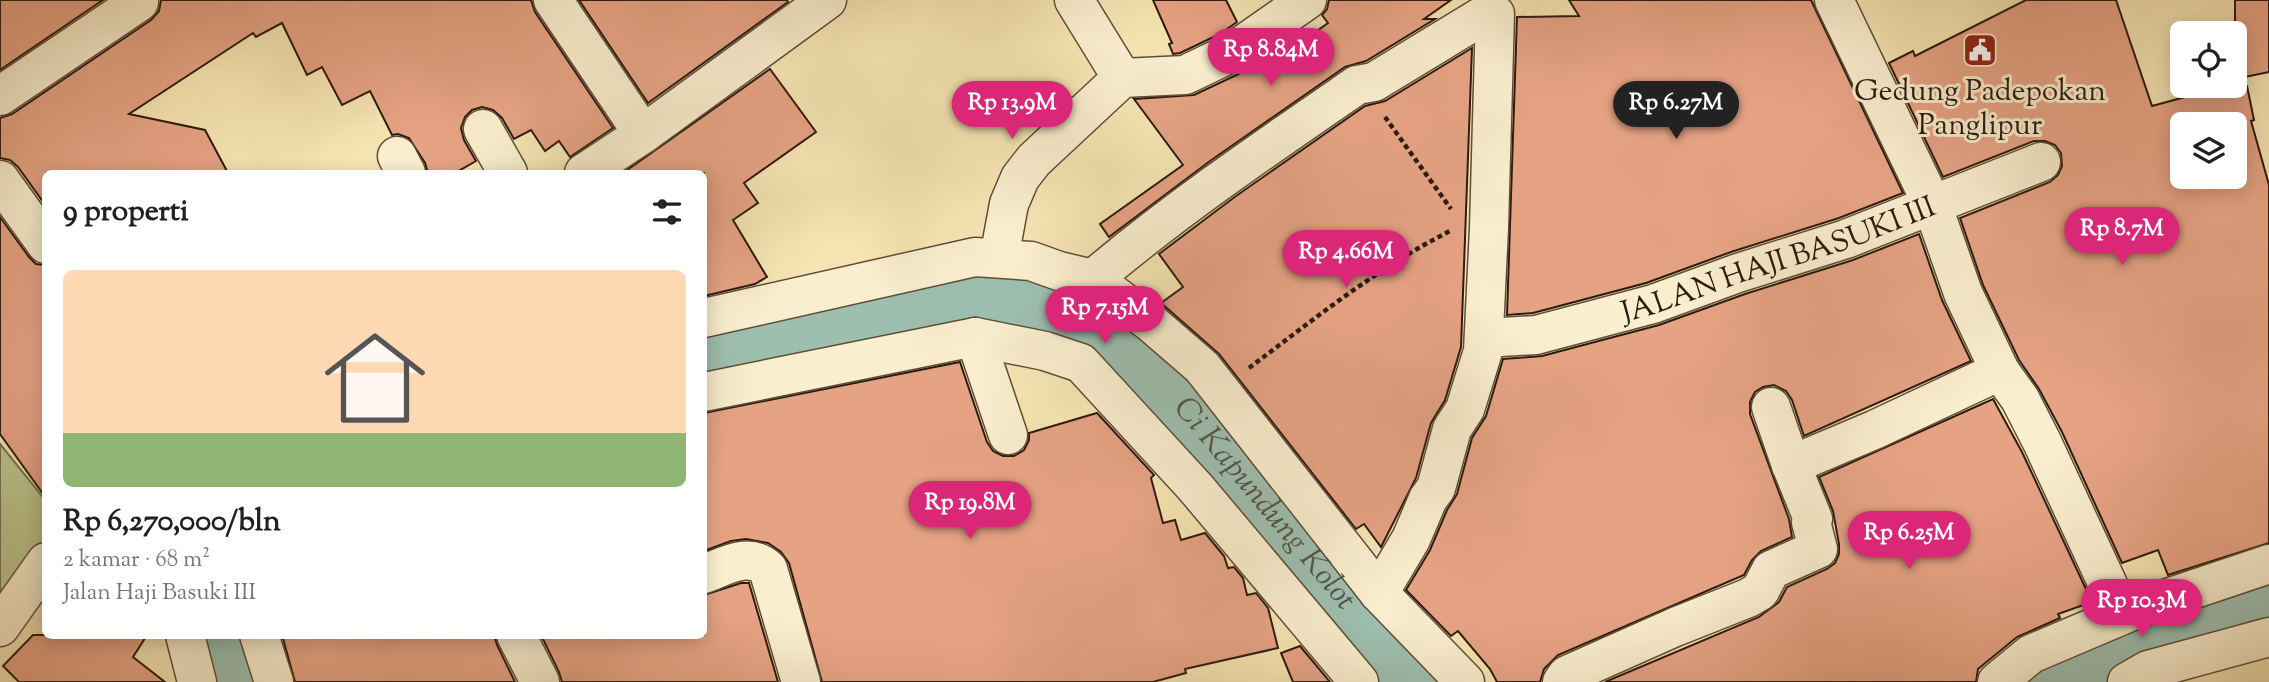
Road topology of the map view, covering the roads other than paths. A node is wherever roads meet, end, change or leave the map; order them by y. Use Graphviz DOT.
graph roads {
  1 [pos="553,0"];
  2 [pos="827,0"];
  3 [pos="1073,0"];
  4 [pos="1307,0"];
  5 [pos="1834,0"];
  6 [pos="139,2"];
  7 [pos="1122,79"];
  8 [pos="0,96"];
  9 [pos="483,129"];
  10 [pos="643,134"];
  11 [pos="2041,162"];
  12 [pos="506,170"];
  13 [pos="589,170"];
  14 [pos="0,180"];
  15 [pos="1933,204"];
  16 [pos="42,238"];
  17 [pos="999,258"];
  18 [pos="1093,279"];
  19 [pos="707,317"];
  20 [pos="975,337"];
  21 [pos="1484,338"];
  22 [pos="2000,371"];
  23 [pos="707,391"];
  24 [pos="1771,407"];
  25 [pos="1008,435"];
  26 [pos="1791,465"];
  27 [pos="2269,564"];
  28 [pos="42,568"];
  29 [pos="707,573"];
  30 [pos="1379,593"];
  31 [pos="2122,615"];
  32 [pos="0,627"];
  33 [pos="2269,636"];
  34 [pos="186,639"];
  35 [pos="260,639"];
  36 [pos="518,639"];
  37 [pos="197,682"];
  38 [pos="274,682"];
  39 [pos="540,682"];
  40 [pos="801,682"];
  41 [pos="1359,682"];
  42 [pos="1465,682"];
  43 [pos="1562,682"];
  44 [pos="1997,682"];
  45 [pos="2127,682"];
  1 -- 10 [label="street"];
  2 -- 10 [label="street"];
  3 -- 7 [label="street"];
  4 -- 7 [label="street"];
  5 -- 15 [label="street, JALAN HAJI BASUKI III"];
  6 -- 8 [label="street"];
  7 -- 17 [label="street"];
  9 -- 12 [label="street"];
  10 -- 13 [label="street"];
  11 -- 15 [label="street"];
  14 -- 16 [label="street"];
  15 -- 21 [label="street, JALAN HAJI BASUKI III"];
  15 -- 22 [label="street"];
  17 -- 18 [label="street"];
  17 -- 19 [label="street"];
  18 -- 21 [label="street"];
  18 -- 30 [label="street"];
  20 -- 23 [label="street"];
  20 -- 25 [label="street"];
  20 -- 41 [label="street"];
  21 -- 30 [label="street"];
  22 -- 26 [label="street"];
  22 -- 31 [label="street"];
  24 -- 26 [label="street"];
  26 -- 43 [label="street"];
  27 -- 31 [label="street"];
  28 -- 32 [label="street"];
  29 -- 40 [label="street"];
  30 -- 42 [label="street"];
  31 -- 44 [label="street"];
  33 -- 45 [label="street"];
  34 -- 37 [label="street"];
  35 -- 38 [label="street"];
  36 -- 39 [label="street"];
}
